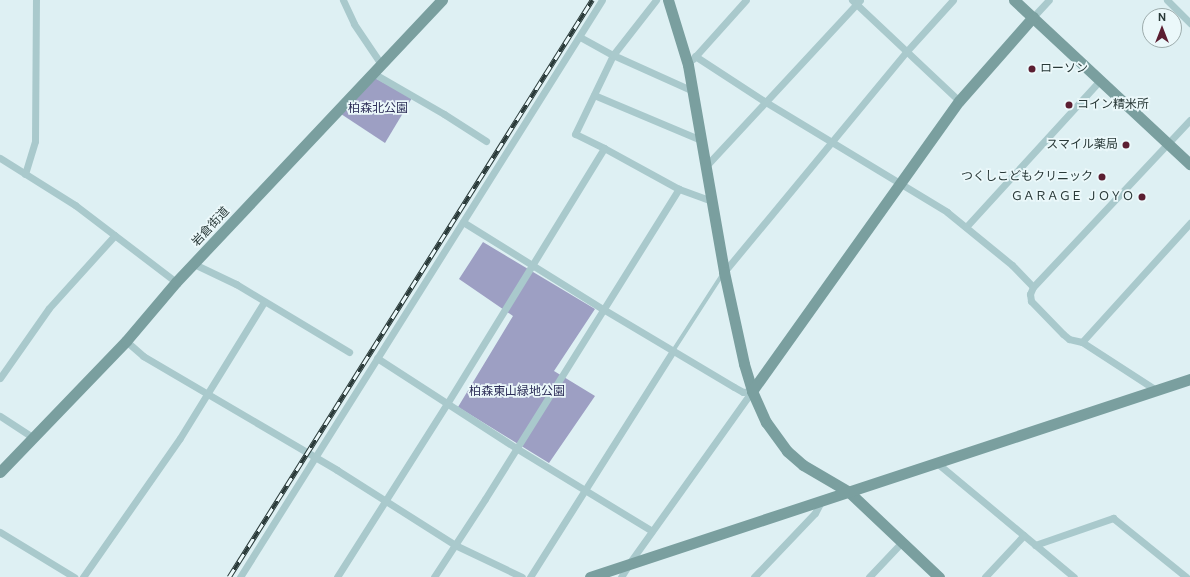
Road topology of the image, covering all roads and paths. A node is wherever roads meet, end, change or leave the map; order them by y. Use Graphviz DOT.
graph roads {
  1 [pos="36,0"];
  2 [pos="343,0"];
  3 [pos="442,0"];
  4 [pos="602,0"];
  5 [pos="656,0"];
  6 [pos="668,0"];
  7 [pos="746,0"];
  8 [pos="953,0"];
  9 [pos="1014,0"];
  10 [pos="1049,0"];
  11 [pos="1167,0"];
  12 [pos="856,1"];
  13 [pos="1033,17"];
  14 [pos="1190,23"];
  15 [pos="580,37"];
  16 [pos="906,52"];
  17 [pos="613,55"];
  18 [pos="695,56"];
  19 [pos="381,64"];
  20 [pos="688,65"];
  21 [pos="373,73"];
  22 [pos="1100,80"];
  23 [pos="693,92"];
  24 [pos="594,96"];
  25 [pos="764,101"];
  26 [pos="959,101"];
  27 [pos="1190,120"];
  28 [pos="701,140"];
  29 [pos="486,141"];
  30 [pos="831,141"];
  31 [pos="1168,142"];
  32 [pos="604,148"];
  33 [pos="0,158"];
  34 [pos="1190,164"];
  35 [pos="706,166"];
  36 [pos="25,174"];
  37 [pos="900,183"];
  38 [pos="679,189"];
  39 [pos="712,201"];
  40 [pos="463,222"];
  41 [pos="1190,223"];
  42 [pos="966,227"];
  43 [pos="115,235"];
  44 [pos="194,264"];
  45 [pos="532,264"];
  46 [pos="724,272"];
  47 [pos="176,282"];
  48 [pos="1033,287"];
  49 [pos="264,302"];
  50 [pos="603,309"];
  51 [pos="126,341"];
  52 [pos="1082,342"];
  53 [pos="673,351"];
  54 [pos="349,352"];
  55 [pos="377,358"];
  56 [pos="0,378"];
  57 [pos="1190,379"];
  58 [pos="1156,390"];
  59 [pos="752,391"];
  60 [pos="208,393"];
  61 [pos="448,402"];
  62 [pos="0,416"];
  63 [pos="32,437"];
  64 [pos="516,448"];
  65 [pos="315,457"];
  66 [pos="937,463"];
  67 [pos="0,472"];
  68 [pos="585,490"];
  69 [pos="849,492"];
  70 [pos="822,500"];
  71 [pos="384,501"];
  72 [pos="652,531"];
  73 [pos="0,532"];
  74 [pos="1024,535"];
  75 [pos="902,542"];
  76 [pos="455,545"];
  77 [pos="1035,545"];
  78 [pos="628,564"];
  79 [pos="1190,573"];
  80 [pos="74,577"];
  81 [pos="83,577"];
  82 [pos="240,577"];
  83 [pos="337,577"];
  84 [pos="434,577"];
  85 [pos="522,577"];
  86 [pos="530,577"];
  87 [pos="590,577"];
  88 [pos="621,577"];
  89 [pos="754,577"];
  90 [pos="869,577"];
  91 [pos="939,577"];
  92 [pos="985,577"];
  93 [pos="1074,577"];
  94 [pos="1187,577"];
  1 -- 36 [label="street"];
  2 -- 19 [label="street"];
  3 -- 19 [label="street, 岩倉街道"];
  4 -- 15 [label="street"];
  5 -- 17 [label="street"];
  6 -- 20 [label="street"];
  7 -- 18 [label="street"];
  8 -- 16 [label="street"];
  9 -- 13 [label="street"];
  10 -- 13 [label="street"];
  11 -- 14 [label="street"];
  12 -- 16 [label="street"];
  12 -- 25 [label="street"];
  13 -- 22 [label="street"];
  13 -- 26 [label="street"];
  15 -- 17 [label="street"];
  15 -- 40 [label="street"];
  16 -- 26 [label="street"];
  16 -- 30 [label="street"];
  17 -- 23 [label="street"];
  17 -- 24 [label="street"];
  18 -- 20 [label="street"];
  18 -- 25 [label="street"];
  19 -- 21 [label="street, 岩倉街道"];
  20 -- 23 [label="street"];
  21 -- 29 [label="street"];
  21 -- 44 [label="street, 岩倉街道"];
  22 -- 31 [label="street"];
  22 -- 42 [label="street"];
  23 -- 28 [label="street"];
  24 -- 28 [label="street"];
  24 -- 32 [label="street"];
  25 -- 30 [label="street"];
  25 -- 35 [label="street"];
  26 -- 37 [label="street"];
  27 -- 31 [label="street"];
  28 -- 35 [label="street"];
  30 -- 37 [label="street"];
  30 -- 46 [label="street"];
  31 -- 34 [label="street"];
  31 -- 48 [label="street"];
  32 -- 38 [label="street"];
  32 -- 45 [label="street"];
  33 -- 36 [label="street"];
  35 -- 39 [label="street"];
  36 -- 43 [label="street"];
  37 -- 42 [label="street"];
  37 -- 59 [label="street"];
  38 -- 39 [label="street"];
  38 -- 50 [label="street"];
  39 -- 46 [label="street"];
  40 -- 45 [label="street"];
  40 -- 55 [label="street"];
  41 -- 52 [label="street"];
  42 -- 48 [label="street"];
  43 -- 47 [label="street"];
  43 -- 56 [label="street"];
  44 -- 47 [label="street, 岩倉街道"];
  44 -- 49 [label="street"];
  45 -- 50 [label="street"];
  45 -- 61 [label="street"];
  46 -- 53 [label="lane"];
  46 -- 59 [label="street"];
  47 -- 51 [label="street, 岩倉街道"];
  48 -- 52 [label="street"];
  49 -- 54 [label="street"];
  49 -- 60 [label="street"];
  50 -- 53 [label="street"];
  50 -- 64 [label="street"];
  51 -- 60 [label="street"];
  51 -- 63 [label="street, 岩倉街道"];
  52 -- 58 [label="street"];
  53 -- 59 [label="street"];
  53 -- 68 [label="street"];
  55 -- 61 [label="street"];
  55 -- 65 [label="street"];
  57 -- 58 [label="street"];
  58 -- 66 [label="street"];
  59 -- 69 [label="street"];
  59 -- 72 [label="street"];
  60 -- 65 [label="street"];
  60 -- 81 [label="street"];
  61 -- 64 [label="street"];
  61 -- 71 [label="street"];
  62 -- 63 [label="street"];
  63 -- 67 [label="street, 岩倉街道"];
  64 -- 68 [label="street"];
  64 -- 76 [label="street"];
  65 -- 71 [label="street"];
  65 -- 82 [label="street"];
  66 -- 69 [label="street"];
  66 -- 74 [label="street"];
  68 -- 72 [label="street"];
  68 -- 86 [label="street"];
  69 -- 70 [label="street"];
  69 -- 75 [label="street"];
  70 -- 78 [label="street"];
  70 -- 89 [label="street"];
  71 -- 76 [label="street"];
  71 -- 83 [label="street"];
  72 -- 78 [label="street"];
  73 -- 80 [label="street"];
  74 -- 77 [label="street"];
  74 -- 92 [label="street"];
  75 -- 90 [label="street"];
  75 -- 91 [label="street"];
  76 -- 84 [label="street"];
  76 -- 85 [label="street"];
  77 -- 93 [label="street"];
  77 -- 94 [label="street"];
  78 -- 87 [label="street"];
  78 -- 88 [label="street"];
  79 -- 94 [label="street"];
}
